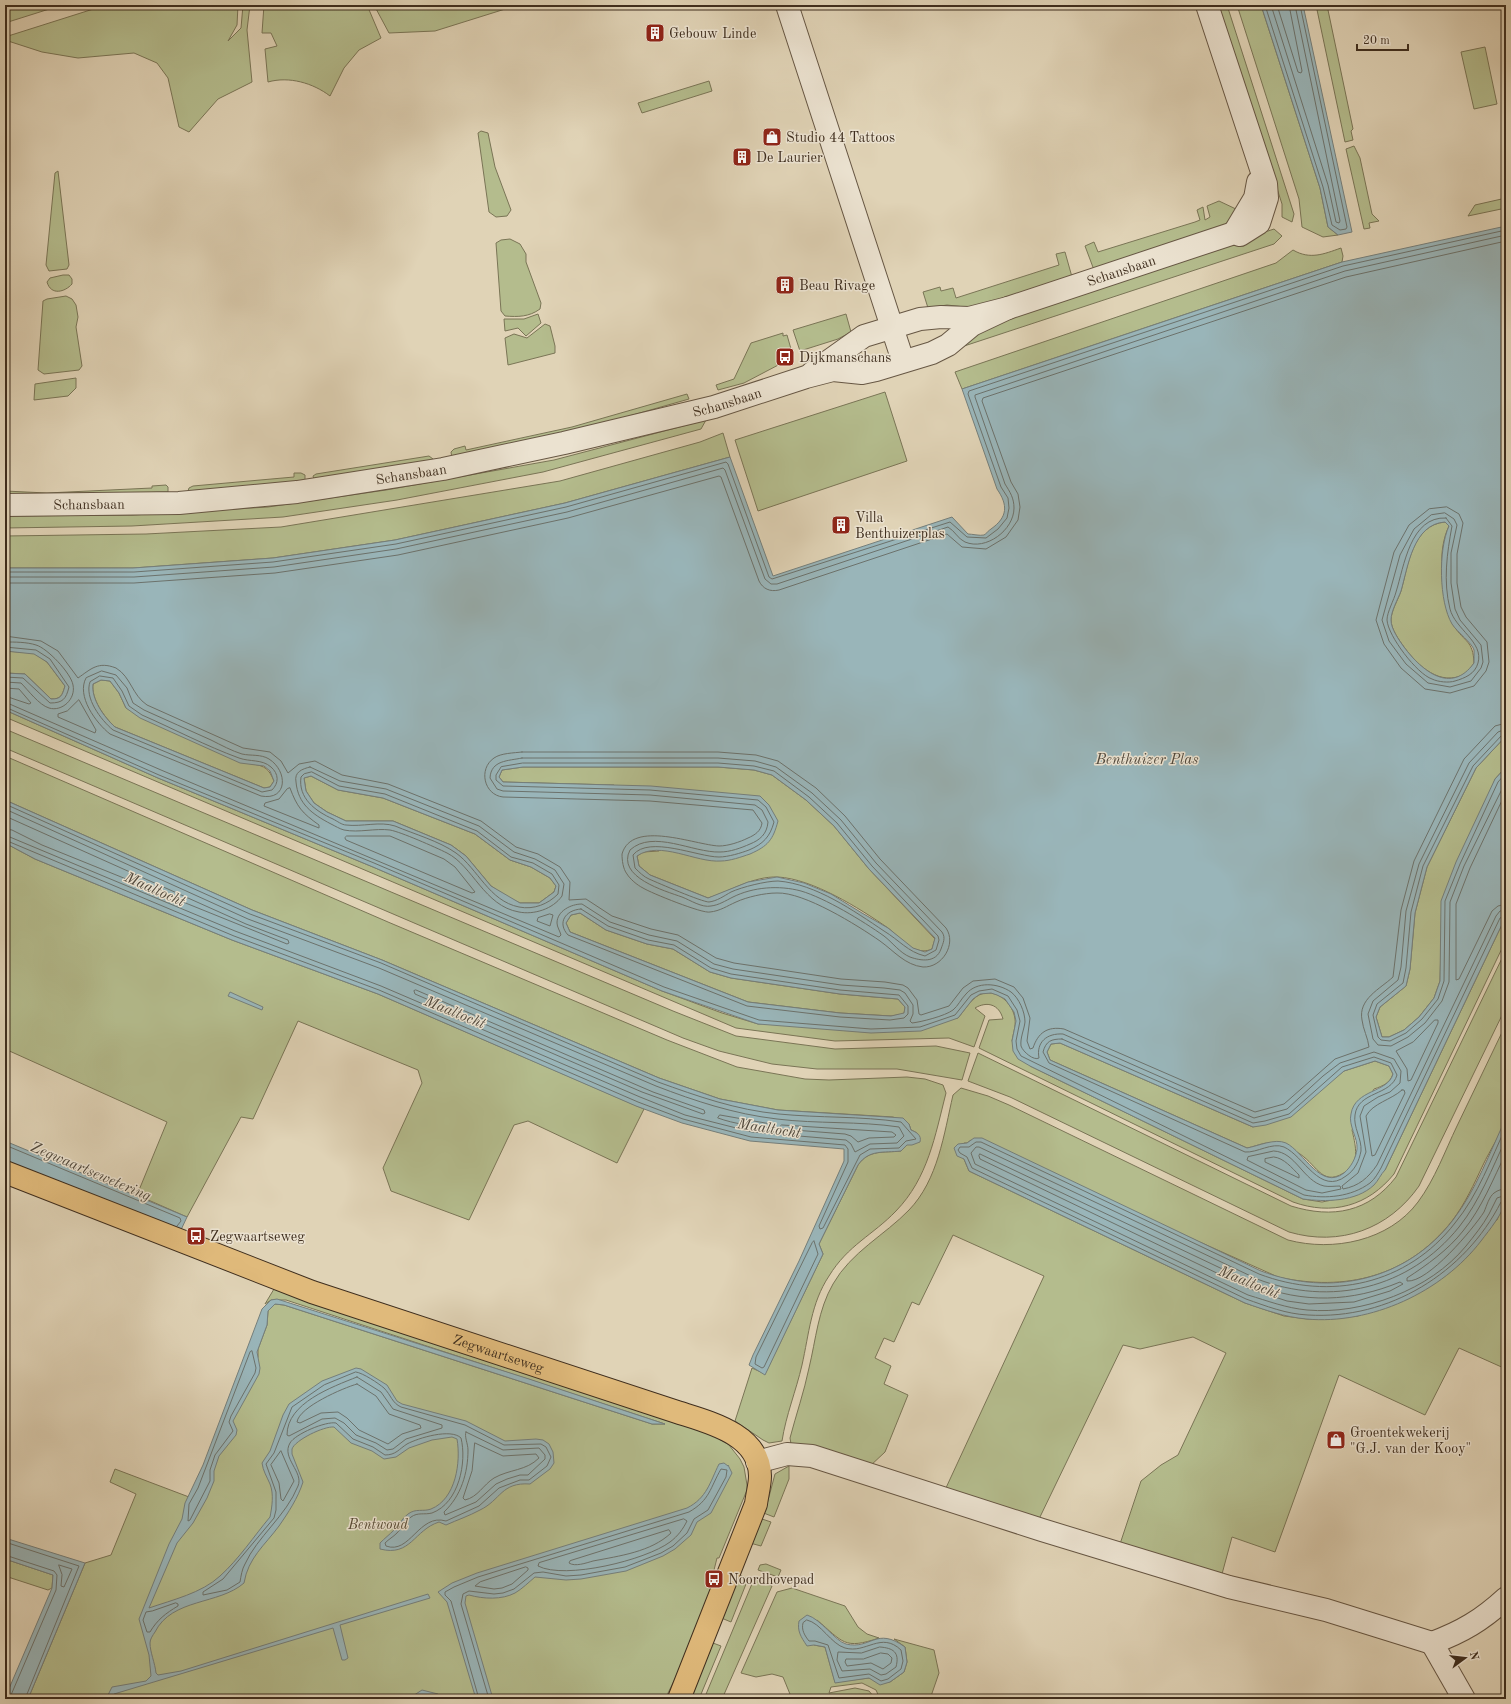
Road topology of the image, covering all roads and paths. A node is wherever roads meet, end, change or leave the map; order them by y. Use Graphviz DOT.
graph roads {
  1 [pos="787,5"];
  2 [pos="1207,5"];
  3 [pos="1008,308"];
  4 [pos="892,327"];
  5 [pos="903,362"];
  6 [pos="806,377"];
  7 [pos="5,505"];
  8 [pos="5,1172"];
  9 [pos="757,1462"];
  10 [pos="1506,1598"];
  11 [pos="1432,1643"];
  12 [pos="679,1699"];
  13 [pos="1464,1699"];
  1 -- 4 [label="street"];
  2 -- 3 [label="street, Schansbaan"];
  3 -- 4 [label="street, Schansbaan"];
  3 -- 5 [label="street, Schansbaan"];
  4 -- 5 [label="street"];
  4 -- 6 [label="street, Schansbaan"];
  5 -- 6 [label="street, Schansbaan"];
  6 -- 7 [label="street, Schansbaan"];
  8 -- 9 [label="main road, Zegwaartseweg"];
  9 -- 11 [label="street"];
  9 -- 12 [label="main road"];
  10 -- 11 [label="street"];
  11 -- 13 [label="street"];
}
